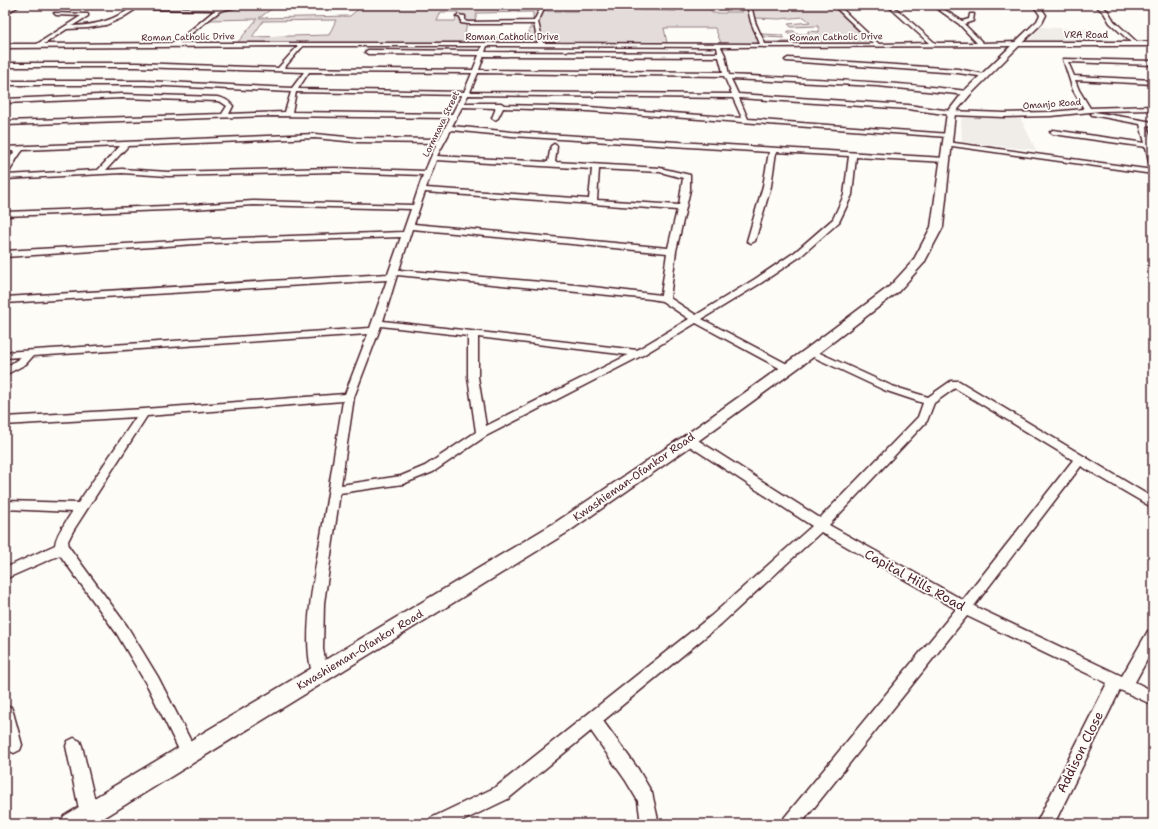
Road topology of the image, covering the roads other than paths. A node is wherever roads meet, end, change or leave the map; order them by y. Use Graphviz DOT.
graph roads {
  1 [pos="19,5"];
  2 [pos="242,5"];
  3 [pos="544,5"];
  4 [pos="749,5"];
  5 [pos="835,5"];
  6 [pos="889,5"];
  7 [pos="934,5"];
  8 [pos="1036,5"];
  9 [pos="1097,5"];
  10 [pos="1147,5"];
  11 [pos="137,6"];
  12 [pos="1153,8"];
  13 [pos="222,9"];
  14 [pos="5,13"];
  15 [pos="56,14"];
  16 [pos="972,15"];
  17 [pos="458,16"];
  18 [pos="536,22"];
  19 [pos="960,24"];
  20 [pos="66,28"];
  21 [pos="302,44"];
  22 [pos="877,44"];
  23 [pos="932,44"];
  24 [pos="981,44"];
  25 [pos="1018,44"];
  26 [pos="1136,44"];
  27 [pos="1153,44"];
  28 [pos="172,45"];
  29 [pos="194,45"];
  30 [pos="485,45"];
  31 [pos="541,45"];
  32 [pos="5,46"];
  33 [pos="38,46"];
  34 [pos="718,46"];
  35 [pos="763,46"];
  36 [pos="227,51"];
  37 [pos="288,51"];
  38 [pos="296,51"];
  39 [pos="303,51"];
  40 [pos="364,52"];
  41 [pos="483,53"];
  42 [pos="722,55"];
  43 [pos="788,60"];
  44 [pos="1153,63"];
  45 [pos="5,65"];
  46 [pos="136,65"];
  47 [pos="280,70"];
  48 [pos="308,70"];
  49 [pos="476,71"];
  50 [pos="126,73"];
  51 [pos="986,74"];
  52 [pos="727,76"];
  53 [pos="1071,78"];
  54 [pos="1153,82"];
  55 [pos="5,83"];
  56 [pos="294,90"];
  57 [pos="467,92"];
  58 [pos="967,93"];
  59 [pos="735,96"];
  60 [pos="5,102"];
  61 [pos="460,105"];
  62 [pos="501,106"];
  63 [pos="1153,108"];
  64 [pos="1088,110"];
  65 [pos="1076,112"];
  66 [pos="951,113"];
  67 [pos="288,114"];
  68 [pos="224,116"];
  69 [pos="454,116"];
  70 [pos="495,118"];
  71 [pos="746,121"];
  72 [pos="5,123"];
  73 [pos="1143,123"];
  74 [pos="1153,124"];
  75 [pos="448,128"];
  76 [pos="1053,132"];
  77 [pos="947,139"];
  78 [pos="441,141"];
  79 [pos="126,144"];
  80 [pos="1150,145"];
  81 [pos="554,146"];
  82 [pos="21,148"];
  83 [pos="5,149"];
  84 [pos="772,149"];
  85 [pos="853,155"];
  86 [pos="433,158"];
  87 [pos="945,160"];
  88 [pos="1153,162"];
  89 [pos="551,165"];
  90 [pos="596,167"];
  91 [pos="100,172"];
  92 [pos="1153,172"];
  93 [pos="5,173"];
  94 [pos="428,173"];
  95 [pos="5,177"];
  96 [pos="422,190"];
  97 [pos="593,202"];
  98 [pos="415,207"];
  99 [pos="681,208"];
  100 [pos="5,214"];
  101 [pos="407,230"];
  102 [pos="751,241"];
  103 [pos="672,251"];
  104 [pos="5,254"];
  105 [pos="392,275"];
  106 [pos="665,299"];
  107 [pos="5,300"];
  108 [pos="696,319"];
  109 [pos="375,327"];
  110 [pos="473,333"];
  111 [pos="811,352"];
  112 [pos="30,353"];
  113 [pos="639,353"];
  114 [pos="5,355"];
  115 [pos="787,368"];
  116 [pos="5,372"];
  117 [pos="349,397"];
  118 [pos="929,401"];
  119 [pos="144,413"];
  120 [pos="5,421"];
  121 [pos="482,433"];
  122 [pos="689,440"];
  123 [pos="1080,459"];
  124 [pos="334,490"];
  125 [pos="1153,504"];
  126 [pos="5,505"];
  127 [pos="30,506"];
  128 [pos="82,508"];
  129 [pos="5,512"];
  130 [pos="821,525"];
  131 [pos="62,548"];
  132 [pos="5,574"];
  133 [pos="965,608"];
  134 [pos="1153,635"];
  135 [pos="320,676"];
  136 [pos="1120,683"];
  137 [pos="1153,698"];
  138 [pos="5,712"];
  139 [pos="592,719"];
  140 [pos="14,745"];
  141 [pos="74,746"];
  142 [pos="189,753"];
  143 [pos="81,819"];
  144 [pos="437,824"];
  145 [pos="650,824"];
  146 [pos="790,824"];
  147 [pos="1045,824"];
  1 -- 14 [label="street"];
  2 -- 13 [label="street"];
  3 -- 18 [label="street"];
  4 -- 35 [label="street"];
  5 -- 22 [label="street"];
  6 -- 23 [label="street"];
  7 -- 19 [label="street"];
  8 -- 25 [label="main road"];
  9 -- 26 [label="street"];
  10 -- 12 [label="street"];
  11 -- 13 [label="street"];
  11 -- 20 [label="street"];
  13 -- 28 [label="street"];
  15 -- 20 [label="street"];
  16 -- 19 [label="street"];
  17 -- 18 [label="street"];
  18 -- 31 [label="street"];
  19 -- 24 [label="street"];
  20 -- 33 [label="street"];
  21 -- 29 [label="street, Roman Catholic Drive"];
  21 -- 30 [label="street, Roman Catholic Drive"];
  21 -- 38 [label="street"];
  22 -- 23 [label="street, Roman Catholic Drive"];
  22 -- 35 [label="street, Roman Catholic Drive"];
  23 -- 24 [label="street, Roman Catholic Drive"];
  24 -- 25 [label="street, Roman Catholic Drive"];
  25 -- 26 [label="street, VRA Road"];
  25 -- 51 [label="main road"];
  26 -- 27 [label="street, VRA Road"];
  28 -- 29 [label="street, Roman Catholic Drive"];
  28 -- 33 [label="street, Roman Catholic Drive"];
  29 -- 36 [label="street"];
  30 -- 31 [label="street, Roman Catholic Drive"];
  30 -- 41 [label="street, Lormnava Street"];
  31 -- 34 [label="street, Roman Catholic Drive"];
  32 -- 33 [label="street, Roman Catholic Drive"];
  34 -- 35 [label="street, Roman Catholic Drive"];
  34 -- 42 [label="street"];
  37 -- 38 [label="street"];
  38 -- 39 [label="street"];
  38 -- 47 [label="street"];
  40 -- 41 [label="street"];
  41 -- 42 [label="street"];
  41 -- 49 [label="street, Lormnava Street"];
  42 -- 52 [label="street"];
  43 -- 51 [label="street"];
  44 -- 53 [label="street"];
  45 -- 46 [label="street"];
  46 -- 47 [label="street"];
  46 -- 50 [label="street"];
  47 -- 48 [label="street"];
  48 -- 49 [label="street"];
  48 -- 56 [label="street"];
  49 -- 52 [label="street"];
  49 -- 57 [label="street, Lormnava Street"];
  51 -- 58 [label="main road"];
  52 -- 58 [label="street"];
  52 -- 59 [label="street"];
  53 -- 54 [label="street"];
  53 -- 64 [label="street"];
  55 -- 56 [label="street, Omanjo Road"];
  56 -- 57 [label="street, Omanjo Road"];
  56 -- 67 [label="street"];
  57 -- 59 [label="street, Omanjo Road"];
  57 -- 61 [label="street, Lormnava Street"];
  58 -- 66 [label="main road"];
  59 -- 66 [label="street, Omanjo Road"];
  59 -- 71 [label="street"];
  60 -- 68 [label="street"];
  61 -- 62 [label="street"];
  61 -- 69 [label="street, Lormnava Street"];
  62 -- 70 [label="street"];
  62 -- 71 [label="street"];
  63 -- 64 [label="street, Omanjo Road"];
  64 -- 65 [label="street, Omanjo Road"];
  65 -- 66 [label="street, Omanjo Road"];
  65 -- 73 [label="street"];
  66 -- 77 [label="main road, Kwashieman-Ofankor Road"];
  67 -- 68 [label="street"];
  67 -- 69 [label="street"];
  68 -- 72 [label="street"];
  69 -- 75 [label="street, Lormnava Street"];
  71 -- 77 [label="street"];
  73 -- 74 [label="street"];
  73 -- 80 [label="street"];
  75 -- 78 [label="street, Lormnava Street"];
  75 -- 84 [label="street"];
  76 -- 80 [label="street"];
  77 -- 87 [label="main road, Kwashieman-Ofankor Road"];
  77 -- 92 [label="street"];
  78 -- 79 [label="street"];
  78 -- 86 [label="street, Lormnava Street"];
  79 -- 82 [label="street"];
  79 -- 91 [label="street"];
  80 -- 88 [label="street"];
  81 -- 89 [label="street"];
  82 -- 83 [label="street"];
  82 -- 93 [label="street"];
  84 -- 85 [label="street"];
  84 -- 102 [label="street"];
  85 -- 87 [label="street"];
  85 -- 108 [label="street"];
  86 -- 89 [label="street"];
  86 -- 94 [label="street, Lormnava Street"];
  87 -- 111 [label="main road, Kwashieman-Ofankor Road"];
  89 -- 90 [label="street"];
  90 -- 97 [label="street"];
  90 -- 99 [label="street"];
  91 -- 94 [label="street"];
  91 -- 95 [label="street"];
  94 -- 96 [label="street, Lormnava Street"];
  96 -- 97 [label="street"];
  96 -- 98 [label="street, Lormnava Street"];
  97 -- 99 [label="street"];
  98 -- 100 [label="street"];
  98 -- 101 [label="street, Lormnava Street"];
  99 -- 103 [label="street"];
  101 -- 103 [label="street"];
  101 -- 104 [label="street"];
  101 -- 105 [label="street, Lormnava Street"];
  103 -- 106 [label="street"];
  105 -- 106 [label="street"];
  105 -- 107 [label="street"];
  105 -- 109 [label="street, Lormnava Street"];
  106 -- 108 [label="street"];
  108 -- 113 [label="street"];
  108 -- 115 [label="street"];
  109 -- 110 [label="street"];
  109 -- 112 [label="street"];
  109 -- 117 [label="street, Lormnava Street"];
  110 -- 113 [label="street"];
  110 -- 121 [label="street"];
  111 -- 115 [label="main road, Kwashieman-Ofankor Road"];
  111 -- 118 [label="street"];
  112 -- 114 [label="street"];
  112 -- 116 [label="street"];
  113 -- 121 [label="street"];
  115 -- 122 [label="main road, Kwashieman-Ofankor Road"];
  117 -- 119 [label="street"];
  117 -- 124 [label="street, Lormnava Street"];
  118 -- 123 [label="street"];
  118 -- 130 [label="street"];
  119 -- 120 [label="street"];
  119 -- 128 [label="street"];
  121 -- 124 [label="street"];
  122 -- 130 [label="street, Capital Hills Road"];
  122 -- 135 [label="main road, Kwashieman-Ofankor Road"];
  123 -- 125 [label="street"];
  123 -- 133 [label="street"];
  124 -- 135 [label="street, Lormnava Street"];
  126 -- 127 [label="street"];
  127 -- 128 [label="street"];
  127 -- 129 [label="street"];
  128 -- 131 [label="street"];
  130 -- 133 [label="street, Capital Hills Road"];
  130 -- 139 [label="street"];
  131 -- 132 [label="street"];
  131 -- 142 [label="street"];
  133 -- 136 [label="street, Capital Hills Road"];
  133 -- 146 [label="street"];
  134 -- 136 [label="street, Addison Close"];
  135 -- 142 [label="main road, Kwashieman-Ofankor Road"];
  136 -- 137 [label="street, Capital Hills Road"];
  136 -- 147 [label="street, Addison Close"];
  138 -- 140 [label="street"];
  139 -- 144 [label="street"];
  139 -- 145 [label="street"];
  141 -- 143 [label="street"];
  142 -- 143 [label="main road, Kwashieman-Ofankor Road"];
}
